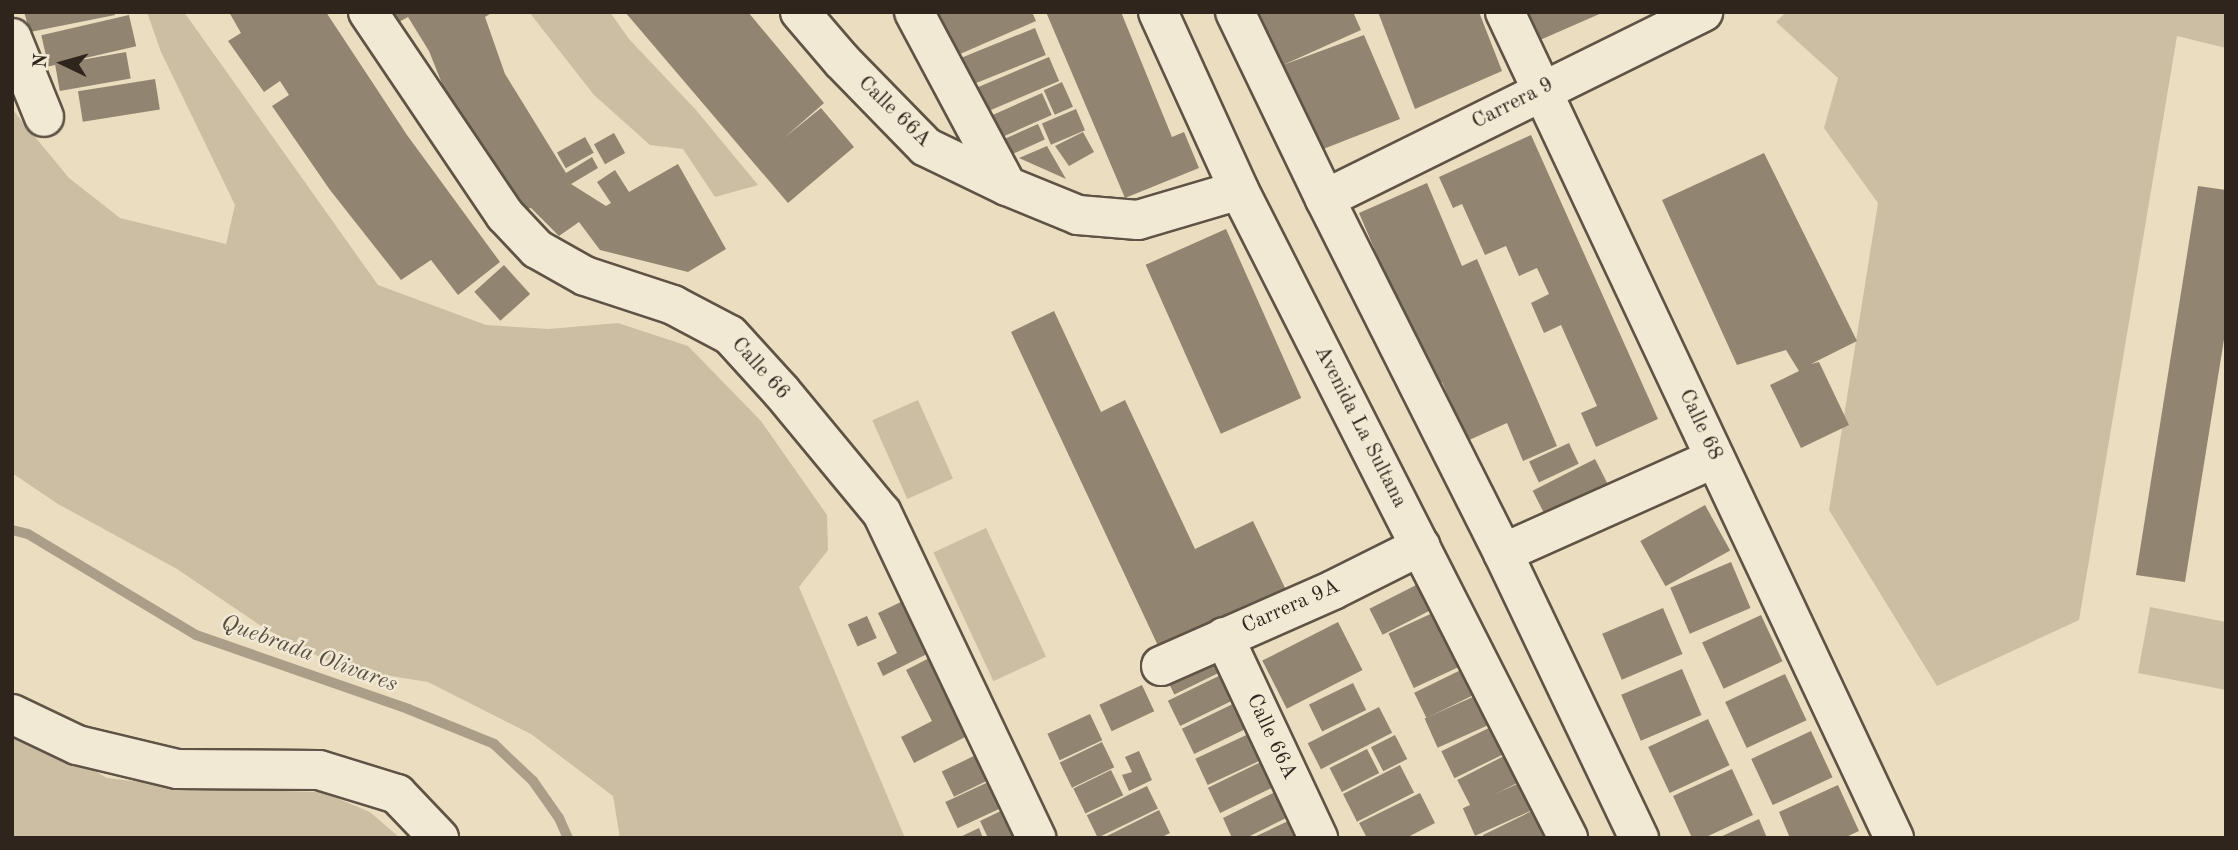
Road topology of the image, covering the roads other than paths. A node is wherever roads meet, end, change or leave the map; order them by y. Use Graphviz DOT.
graph roads {
  1 [pos="368,12"];
  2 [pos="800,12"];
  3 [pos="914,12"];
  4 [pos="1158,12"];
  5 [pos="1235,12"];
  6 [pos="1505,12"];
  7 [pos="1703,12"];
  8 [pos="12,38"];
  9 [pos="1542,90"];
  10 [pos="44,117"];
  11 [pos="1007,186"];
  12 [pos="1238,190"];
  13 [pos="1325,199"];
  14 [pos="1715,458"];
  15 [pos="1421,546"];
  16 [pos="1503,553"];
  17 [pos="1224,637"];
  18 [pos="1161,666"];
  19 [pos="12,713"];
  20 [pos="439,838"];
  21 [pos="1036,838"];
  22 [pos="1318,838"];
  23 [pos="1568,838"];
  24 [pos="1639,838"];
  25 [pos="1894,838"];
  1 -- 21 [label="street, Calle 66"];
  2 -- 11 [label="street, Calle 66A"];
  3 -- 11 [label="street"];
  4 -- 12 [label="street, Avenida La Sultana"];
  5 -- 13 [label="street"];
  6 -- 9 [label="street, Calle 68"];
  7 -- 9 [label="street, Carrera 9"];
  8 -- 10 [label="street"];
  9 -- 13 [label="street, Carrera 9"];
  9 -- 14 [label="street, Calle 68"];
  11 -- 12 [label="street, Calle 66A"];
  12 -- 15 [label="street, Avenida La Sultana"];
  13 -- 16 [label="street"];
  14 -- 16 [label="street"];
  14 -- 25 [label="street, Calle 68"];
  15 -- 17 [label="street, Carrera 9A"];
  15 -- 23 [label="street, Avenida La Sultana"];
  16 -- 24 [label="street"];
  17 -- 18 [label="street, Carrera 9A"];
  17 -- 22 [label="street, Calle 66A"];
  19 -- 20 [label="street"];
}
